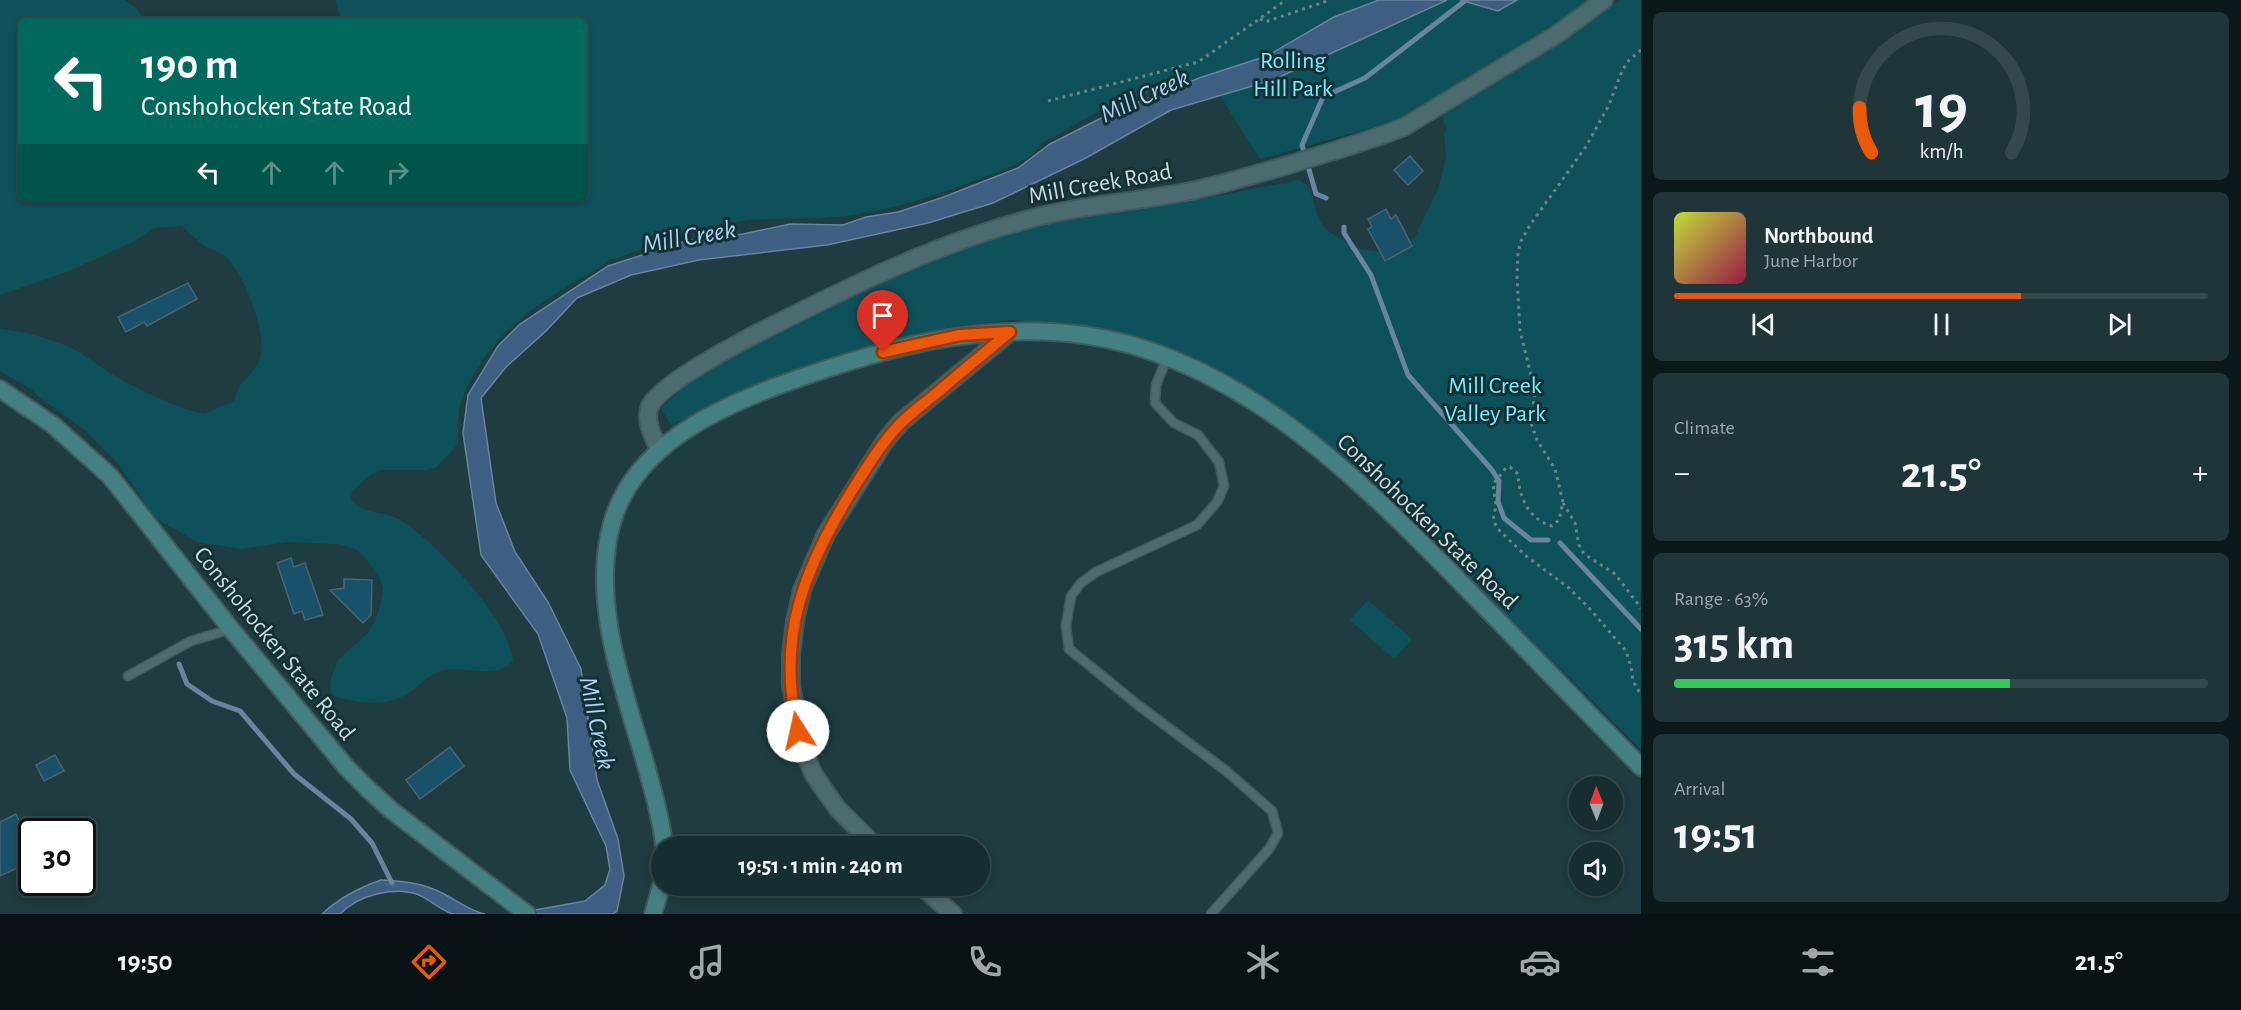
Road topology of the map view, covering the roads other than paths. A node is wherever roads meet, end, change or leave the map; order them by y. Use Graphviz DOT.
graph roads {
  1 [pos="1604,0"];
  2 [pos="1010,332"];
  3 [pos="1167,358"];
  4 [pos="0,389"];
  5 [pos="659,449"];
  6 [pos="231,629"];
  7 [pos="128,675"];
  8 [pos="1641,767"];
  9 [pos="663,836"];
  10 [pos="865,836"];
  11 [pos="658,896"];
  12 [pos="933,896"];
  13 [pos="527,914"];
  14 [pos="653,914"];
  15 [pos="953,914"];
  16 [pos="1211,914"];
  1 -- 5 [label="street, Mill Creek Road"];
  2 -- 3 [label="main road, Conshohocken State Road"];
  2 -- 5 [label="main road, Conshohocken State Road"];
  2 -- 10 [label="street"];
  3 -- 8 [label="main road, Conshohocken State Road"];
  3 -- 16 [label="lane"];
  4 -- 6 [label="main road, Conshohocken State Road"];
  5 -- 9 [label="main road, Conshohocken State Road"];
  6 -- 7 [label="lane"];
  6 -- 13 [label="main road, Conshohocken State Road"];
  11 -- 14 [label="main road"];
  12 -- 15 [label="street"];
}
